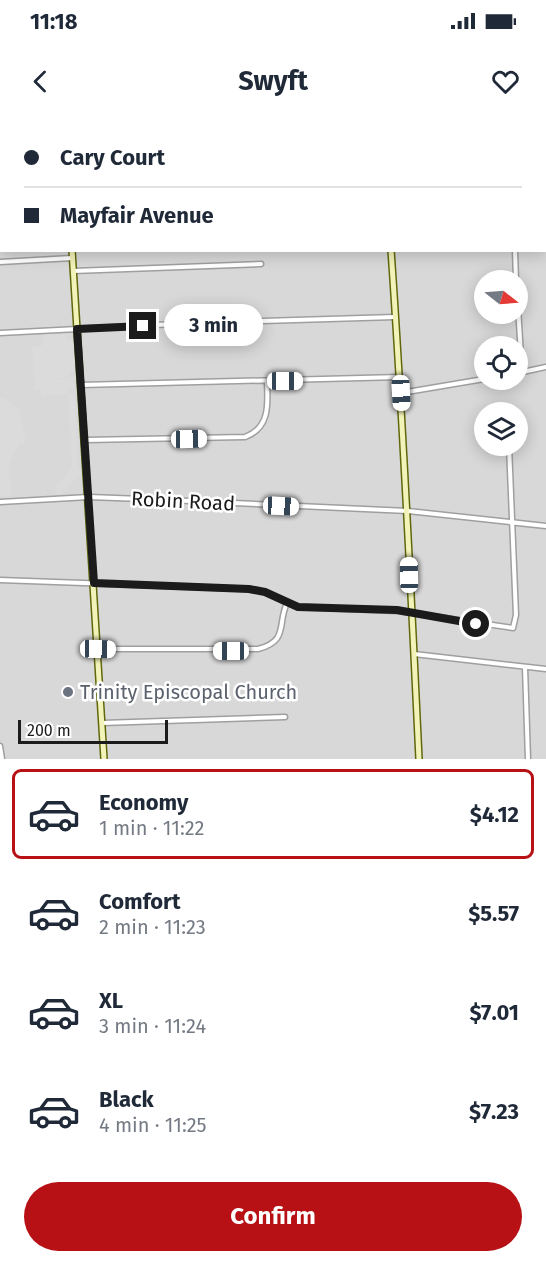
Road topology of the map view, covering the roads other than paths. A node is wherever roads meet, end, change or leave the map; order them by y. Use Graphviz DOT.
graph roads {
  1 [pos="72,252"];
  2 [pos="391,252"];
  3 [pos="514,252"];
  4 [pos="72,258"];
  5 [pos="0,262"];
  6 [pos="261,264"];
  7 [pos="515,270"];
  8 [pos="73,272"];
  9 [pos="395,317"];
  10 [pos="77,329"];
  11 [pos="0,333"];
  12 [pos="546,367"];
  13 [pos="528,371"];
  14 [pos="400,377"];
  15 [pos="474,381"];
  16 [pos="267,382"];
  17 [pos="81,385"];
  18 [pos="401,393"];
  19 [pos="85,440"];
  20 [pos="510,456"];
  21 [pos="88,497"];
  22 [pos="0,502"];
  23 [pos="408,511"];
  24 [pos="513,523"];
  25 [pos="546,526"];
  26 [pos="0,580"];
  27 [pos="94,583"];
  28 [pos="287,603"];
  29 [pos="411,613"];
  30 [pos="98,649"];
  31 [pos="414,654"];
  32 [pos="525,667"];
  33 [pos="546,669"];
  34 [pos="285,717"];
  35 [pos="102,723"];
  36 [pos="0,746"];
  37 [pos="2,759"];
  38 [pos="104,759"];
  39 [pos="419,759"];
  40 [pos="528,759"];
  1 -- 4 [label="street"];
  2 -- 9 [label="street"];
  3 -- 7 [label="street"];
  4 -- 5 [label="street"];
  4 -- 8 [label="street"];
  6 -- 8 [label="street"];
  8 -- 10 [label="street"];
  9 -- 10 [label="street"];
  9 -- 14 [label="street"];
  10 -- 11 [label="street"];
  10 -- 17 [label="street"];
  12 -- 13 [label="street"];
  14 -- 16 [label="street"];
  14 -- 18 [label="street"];
  15 -- 18 [label="street"];
  16 -- 17 [label="street"];
  16 -- 19 [label="street"];
  17 -- 19 [label="street"];
  18 -- 23 [label="street"];
  19 -- 21 [label="street"];
  20 -- 24 [label="street"];
  21 -- 22 [label="street, Robin Road"];
  21 -- 23 [label="street, Robin Road"];
  21 -- 27 [label="street"];
  23 -- 24 [label="street, Robin Road"];
  23 -- 29 [label="street"];
  24 -- 25 [label="street, Robin Road"];
  24 -- 29 [label="street"];
  26 -- 27 [label="street"];
  27 -- 28 [label="street"];
  27 -- 30 [label="street"];
  28 -- 29 [label="street"];
  28 -- 30 [label="street"];
  29 -- 31 [label="street"];
  30 -- 35 [label="street"];
  31 -- 32 [label="street"];
  31 -- 39 [label="street"];
  32 -- 33 [label="street"];
  32 -- 40 [label="street"];
  34 -- 35 [label="street"];
  35 -- 38 [label="street"];
  36 -- 37 [label="street"];
}
